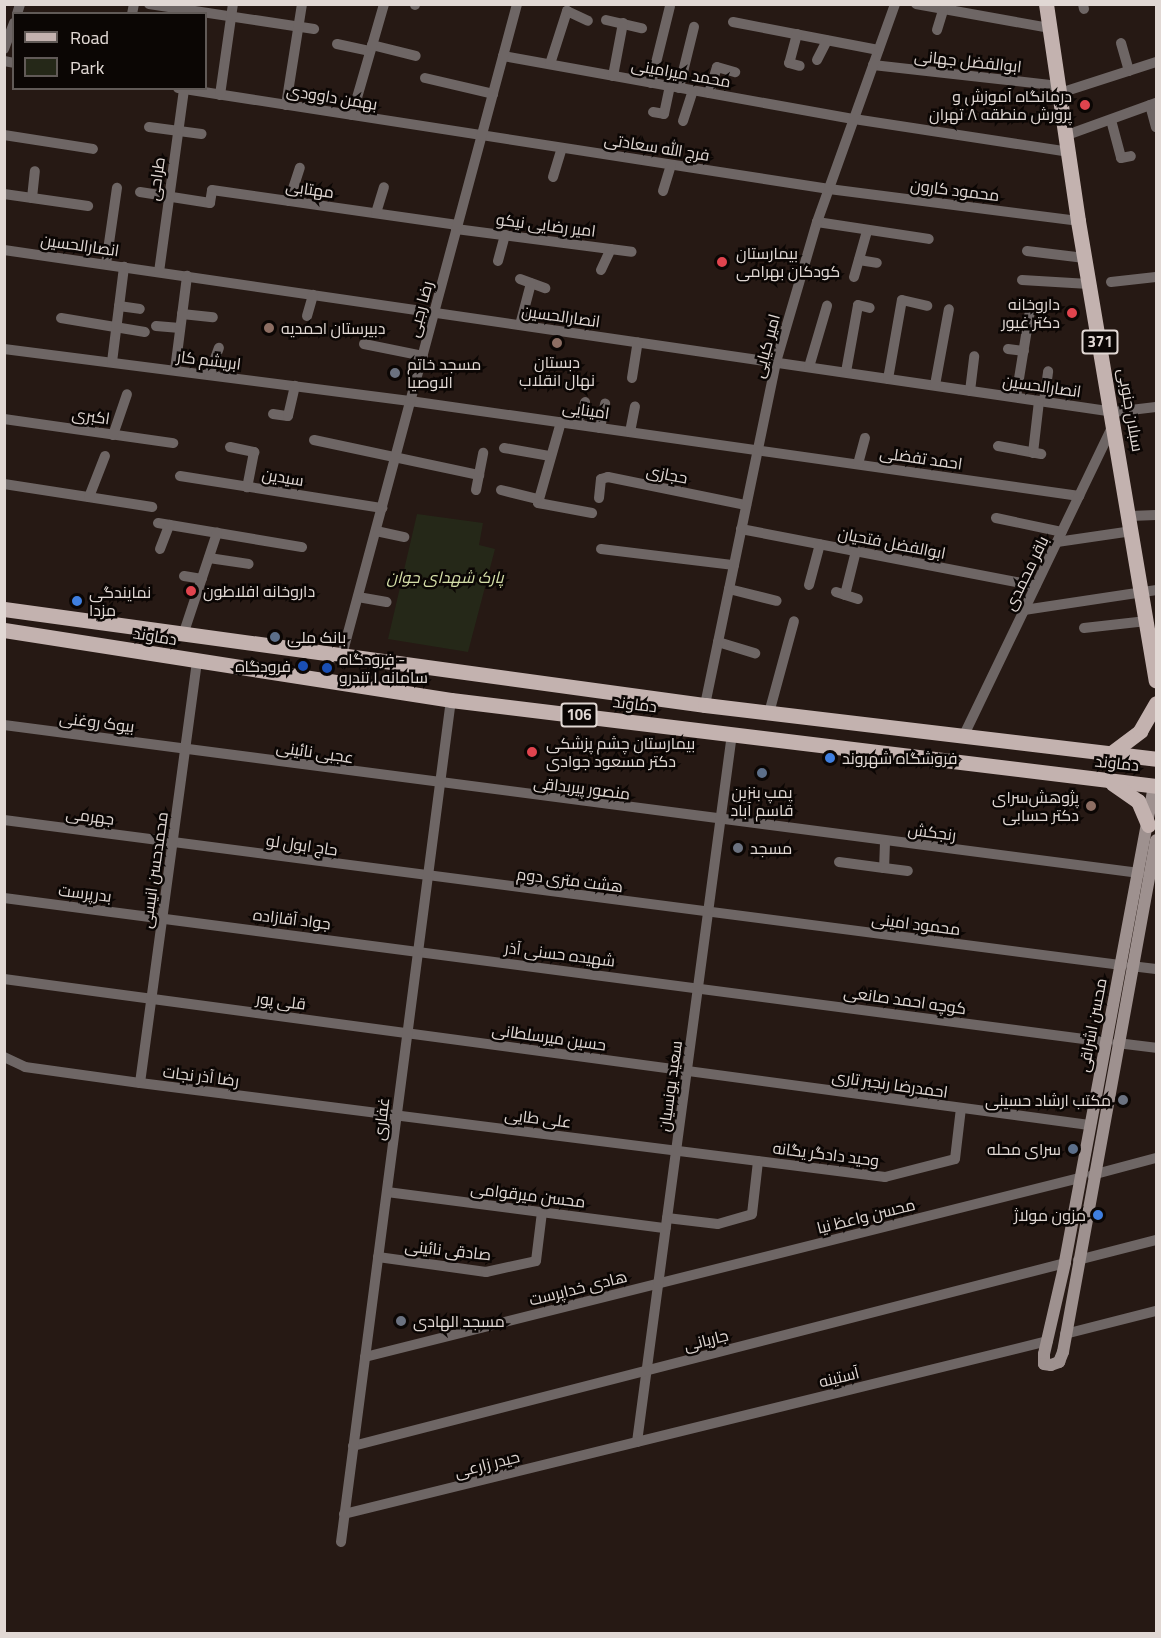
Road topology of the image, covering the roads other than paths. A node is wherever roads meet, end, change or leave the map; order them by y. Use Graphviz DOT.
graph roads {
  1 [pos="148,4"];
  2 [pos="233,4"];
  3 [pos="302,4"];
  4 [pos="384,4"];
  5 [pos="517,4"];
  6 [pos="895,4"];
  7 [pos="916,4"];
  8 [pos="1046,4"];
  9 [pos="670,6"];
  10 [pos="943,10"];
  11 [pos="199,12"];
  12 [pos="207,13"];
  13 [pos="231,17"];
  14 [pos="606,20"];
  15 [pos="588,21"];
  16 [pos="733,22"];
  17 [pos="623,23"];
  18 [pos="299,27"];
  19 [pos="694,27"];
  20 [pos="12,28"];
  21 [pos="642,28"];
  22 [pos="1048,28"];
  23 [pos="314,29"];
  24 [pos="938,30"];
  25 [pos="797,34"];
  26 [pos="827,40"];
  27 [pos="1121,43"];
  28 [pos="338,44"];
  29 [pos="371,48"];
  30 [pos="4,49"];
  31 [pos="878,50"];
  32 [pos="417,56"];
  33 [pos="503,56"];
  34 [pos="817,60"];
  35 [pos="1156,62"];
  36 [pos="550,64"];
  37 [pos="873,65"];
  38 [pos="800,66"];
  39 [pos="1129,71"];
  40 [pos="735,72"];
  41 [pos="613,76"];
  42 [pos="425,78"];
  43 [pos="651,83"];
  44 [pos="674,87"];
  45 [pos="181,90"];
  46 [pos="188,90"];
  47 [pos="1059,90"];
  48 [pos="693,91"];
  49 [pos="710,93"];
  50 [pos="493,94"];
  51 [pos="220,95"];
  52 [pos="1153,104"];
  53 [pos="286,105"];
  54 [pos="653,112"];
  55 [pos="352,115"];
  56 [pos="854,120"];
  57 [pos="1111,120"];
  58 [pos="683,121"];
  59 [pos="149,127"];
  60 [pos="1156,127"];
  61 [pos="178,131"];
  62 [pos="202,134"];
  63 [pos="4,135"];
  64 [pos="482,135"];
  65 [pos="1067,135"];
  66 [pos="562,148"];
  67 [pos="93,149"];
  68 [pos="1069,152"];
  69 [pos="1131,156"];
  70 [pos="671,165"];
  71 [pos="300,168"];
  72 [pos="35,171"];
  73 [pos="553,177"];
  74 [pos="384,187"];
  75 [pos="117,188"];
  76 [pos="828,189"];
  77 [pos="663,191"];
  78 [pos="140,192"];
  79 [pos="4,194"];
  80 [pos="169,196"];
  81 [pos="32,198"];
  82 [pos="289,201"];
  83 [pos="88,206"];
  84 [pos="376,213"];
  85 [pos="1078,221"];
  86 [pos="817,222"];
  87 [pos="457,227"];
  88 [pos="867,231"];
  89 [pos="505,235"];
  90 [pos="929,240"];
  91 [pos="4,249"];
  92 [pos="611,249"];
  93 [pos="1027,251"];
  94 [pos="632,252"];
  95 [pos="1085,258"];
  96 [pos="859,260"];
  97 [pos="498,261"];
  98 [pos="878,263"];
  99 [pos="106,264"];
  100 [pos="124,267"];
  101 [pos="601,270"];
  102 [pos="159,272"];
  103 [pos="187,276"];
  104 [pos="854,277"];
  105 [pos="1156,277"];
  106 [pos="1022,280"];
  107 [pos="1111,282"];
  108 [pos="1089,284"];
  109 [pos="545,288"];
  110 [pos="313,295"];
  111 [pos="119,306"];
  112 [pos="827,306"];
  113 [pos="927,306"];
  114 [pos="870,308"];
  115 [pos="140,309"];
  116 [pos="949,309"];
  117 [pos="1030,311"];
  118 [pos="434,312"];
  119 [pos="182,314"];
  120 [pos="307,316"];
  121 [pos="213,317"];
  122 [pos="61,318"];
  123 [pos="519,325"];
  124 [pos="156,326"];
  125 [pos="116,328"];
  126 [pos="180,328"];
  127 [pos="145,332"];
  128 [pos="638,342"];
  129 [pos="364,344"];
  130 [pos="219,348"];
  131 [pos="4,349"];
  132 [pos="1008,349"];
  133 [pos="1024,351"];
  134 [pos="423,356"];
  135 [pos="974,356"];
  136 [pos="112,362"];
  137 [pos="776,362"];
  138 [pos="809,367"];
  139 [pos="175,370"];
  140 [pos="1048,371"];
  141 [pos="846,372"];
  142 [pos="209,375"];
  143 [pos="632,378"];
  144 [pos="888,379"];
  145 [pos="294,386"];
  146 [pos="935,386"];
  147 [pos="970,391"];
  148 [pos="127,394"];
  149 [pos="1016,397"];
  150 [pos="411,400"];
  151 [pos="1042,401"];
  152 [pos="585,402"];
  153 [pos="605,404"];
  154 [pos="635,406"];
  155 [pos="1156,407"];
  156 [pos="273,414"];
  157 [pos="1114,417"];
  158 [pos="4,418"];
  159 [pos="561,422"];
  160 [pos="578,424"];
  161 [pos="600,428"];
  162 [pos="630,432"];
  163 [pos="113,435"];
  164 [pos="865,438"];
  165 [pos="314,440"];
  166 [pos="173,443"];
  167 [pos="998,446"];
  168 [pos="230,447"];
  169 [pos="504,448"];
  170 [pos="758,450"];
  171 [pos="483,453"];
  172 [pos="105,456"];
  173 [pos="550,456"];
  174 [pos="395,457"];
  175 [pos="858,464"];
  176 [pos="479,475"];
  177 [pos="180,476"];
  178 [pos="4,484"];
  179 [pos="247,486"];
  180 [pos="476,490"];
  181 [pos="501,490"];
  182 [pos="1079,496"];
  183 [pos="89,497"];
  184 [pos="599,498"];
  185 [pos="537,499"];
  186 [pos="746,505"];
  187 [pos="152,507"];
  188 [pos="382,508"];
  189 [pos="592,513"];
  190 [pos="1156,514"];
  191 [pos="996,518"];
  192 [pos="1131,523"];
  193 [pos="741,529"];
  194 [pos="375,531"];
  195 [pos="217,533"];
  196 [pos="404,537"];
  197 [pos="1060,537"];
  198 [pos="820,544"];
  199 [pos="302,548"];
  200 [pos="160,549"];
  201 [pos="601,549"];
  202 [pos="856,551"];
  203 [pos="208,558"];
  204 [pos="249,564"];
  205 [pos="734,565"];
  206 [pos="184,576"];
  207 [pos="202,579"];
  208 [pos="809,585"];
  209 [pos="1036,586"];
  210 [pos="729,589"];
  211 [pos="1149,591"];
  212 [pos="358,597"];
  213 [pos="858,599"];
  214 [pos="777,601"];
  215 [pos="387,602"];
  216 [pos="4,609"];
  217 [pos="1024,610"];
  218 [pos="794,621"];
  219 [pos="1147,621"];
  220 [pos="1084,628"];
  221 [pos="4,630"];
  222 [pos="183,635"];
  223 [pos="718,642"];
  224 [pos="755,653"];
  225 [pos="342,655"];
  226 [pos="197,661"];
  227 [pos="1156,680"];
  228 [pos="451,700"];
  229 [pos="1156,703"];
  230 [pos="705,705"];
  231 [pos="769,713"];
  232 [pos="4,725"];
  233 [pos="732,734"];
  234 [pos="963,737"];
  235 [pos="185,749"];
  236 [pos="1110,754"];
  237 [pos="1156,759"];
  238 [pos="1106,780"];
  239 [pos="1156,781"];
  240 [pos="440,785"];
  241 [pos="4,820"];
  242 [pos="720,821"];
  243 [pos="1148,825"];
  244 [pos="1156,840"];
  245 [pos="172,842"];
  246 [pos="885,842"];
  247 [pos="839,862"];
  248 [pos="884,868"];
  249 [pos="908,871"];
  250 [pos="1149,874"];
  251 [pos="428,878"];
  252 [pos="4,898"];
  253 [pos="708,913"];
  254 [pos="162,917"];
  255 [pos="418,951"];
  256 [pos="1126,965"];
  257 [pos="1156,969"];
  258 [pos="4,979"];
  259 [pos="698,987"];
  260 [pos="151,1000"];
  261 [pos="408,1032"];
  262 [pos="1112,1042"];
  263 [pos="1156,1048"];
  264 [pos="4,1057"];
  265 [pos="687,1071"];
  266 [pos="140,1083"];
  267 [pos="961,1108"];
  268 [pos="397,1115"];
  269 [pos="1089,1125"];
  270 [pos="676,1152"];
  271 [pos="1156,1158"];
  272 [pos="758,1161"];
  273 [pos="1086,1176"];
  274 [pos="387,1192"];
  275 [pos="542,1212"];
  276 [pos="666,1223"];
  277 [pos="1156,1240"];
  278 [pos="378,1257"];
  279 [pos="1072,1261"];
  280 [pos="658,1284"];
  281 [pos="1156,1311"];
  282 [pos="1065,1334"];
  283 [pos="1048,1341"];
  284 [pos="365,1357"];
  285 [pos="647,1371"];
  286 [pos="637,1442"];
  287 [pos="353,1446"];
  288 [pos="344,1514"];
  289 [pos="341,1542"];
  1 -- 11 [label="street"];
  2 -- 13 [label="street"];
  3 -- 18 [label="street"];
  4 -- 29 [label="street"];
  5 -- 33 [label="street, رضا رجبی"];
  6 -- 31 [label="street, امیر کیایی"];
  7 -- 10 [label="street"];
  8 -- 22 [label="main road, سبلان جنوبی / 371"];
  9 -- 43 [label="street"];
  10 -- 22 [label="street"];
  10 -- 24 [label="street"];
  12 -- 13 [label="street"];
  13 -- 18 [label="street"];
  13 -- 51 [label="street"];
  14 -- 17 [label="street"];
  15 -- 36 [label="street"];
  16 -- 25 [label="street"];
  17 -- 21 [label="street"];
  17 -- 41 [label="street"];
  18 -- 23 [label="street"];
  18 -- 53 [label="street"];
  19 -- 44 [label="street"];
  20 -- 30 [label="street"];
  22 -- 47 [label="main road, سبلان جنوبی / 371"];
  25 -- 26 [label="street"];
  25 -- 38 [label="street"];
  26 -- 31 [label="street"];
  26 -- 34 [label="street"];
  27 -- 39 [label="street"];
  28 -- 29 [label="street"];
  29 -- 32 [label="street"];
  29 -- 55 [label="street"];
  31 -- 37 [label="street, امیر کیایی"];
  33 -- 36 [label="street, محمد میرامینی"];
  33 -- 50 [label="street, رضا رجبی"];
  35 -- 39 [label="street"];
  36 -- 41 [label="street, محمد میرامینی"];
  37 -- 47 [label="street, ابوالفضل جهانی"];
  37 -- 56 [label="street, امیر کیایی"];
  39 -- 47 [label="street"];
  40 -- 49 [label="street"];
  41 -- 43 [label="street, محمد میرامینی"];
  42 -- 50 [label="street"];
  43 -- 44 [label="street, محمد میرامینی"];
  44 -- 48 [label="street, محمد میرامینی"];
  44 -- 54 [label="street"];
  45 -- 61 [label="street, طراحی"];
  46 -- 51 [label="street, بهمن داوودی"];
  47 -- 65 [label="main road, سبلان جنوبی / 371"];
  48 -- 49 [label="street, محمد میرامینی"];
  48 -- 58 [label="street"];
  49 -- 56 [label="street, محمد میرامینی"];
  50 -- 64 [label="street, رضا رجبی"];
  51 -- 53 [label="street, بهمن داوودی"];
  52 -- 57 [label="street"];
  52 -- 60 [label="street"];
  53 -- 55 [label="street, بهمن داوودی"];
  55 -- 64 [label="street, بهمن داوودی"];
  56 -- 68 [label="street, محمد میرامینی"];
  56 -- 76 [label="street, امیر کیایی"];
  57 -- 65 [label="street"];
  57 -- 69 [label="street"];
  59 -- 61 [label="street"];
  61 -- 62 [label="street"];
  61 -- 80 [label="street, طراحی"];
  63 -- 67 [label="street"];
  64 -- 66 [label="street, فرج الله سعادتی"];
  64 -- 87 [label="street, رضا رجبی"];
  65 -- 68 [label="main road, سبلان جنوبی / 371"];
  66 -- 70 [label="street, فرج الله سعادتی"];
  66 -- 73 [label="street"];
  68 -- 85 [label="main road, سبلان جنوبی / 371"];
  70 -- 76 [label="street, فرج الله سعادتی"];
  70 -- 77 [label="street"];
  71 -- 82 [label="street"];
  72 -- 81 [label="street"];
  74 -- 84 [label="street"];
  75 -- 99 [label="street"];
  76 -- 85 [label="street, محمود کارون"];
  76 -- 86 [label="street, امیر کیایی"];
  78 -- 80 [label="street"];
  79 -- 81 [label="street"];
  80 -- 82 [label="street, مهتابی"];
  80 -- 102 [label="street, طراحی"];
  81 -- 83 [label="street"];
  82 -- 84 [label="street, مهتابی"];
  84 -- 87 [label="street, مهتابی"];
  85 -- 95 [label="main road, سبلان جنوبی / 371"];
  86 -- 88 [label="street"];
  86 -- 137 [label="street, امیر کیایی"];
  87 -- 89 [label="street, امیر رضایی نیکو"];
  87 -- 118 [label="street, رضا رجبی"];
  88 -- 90 [label="street"];
  88 -- 96 [label="street"];
  89 -- 92 [label="street, امیر رضایی نیکو"];
  89 -- 97 [label="street"];
  91 -- 99 [label="street, انصارالحسین"];
  92 -- 94 [label="street, امیر رضایی نیکو"];
  92 -- 101 [label="street"];
  93 -- 95 [label="street"];
  95 -- 108 [label="main road, سبلان جنوبی / 371"];
  96 -- 98 [label="street"];
  96 -- 104 [label="street"];
  99 -- 100 [label="street, انصارالحسین"];
  100 -- 102 [label="street, انصارالحسین"];
  100 -- 111 [label="street"];
  102 -- 103 [label="street, انصارالحسین"];
  103 -- 110 [label="street, انصارالحسین"];
  103 -- 119 [label="street"];
  105 -- 107 [label="street"];
  106 -- 108 [label="street"];
  108 -- 157 [label="main road, سبلان جنوبی / 371"];
  109 -- 123 [label="street"];
  110 -- 118 [label="street, انصارالحسین"];
  110 -- 120 [label="street"];
  111 -- 115 [label="street"];
  111 -- 125 [label="street"];
  112 -- 138 [label="street"];
  113 -- 144 [label="street"];
  114 -- 141 [label="street"];
  116 -- 146 [label="street"];
  117 -- 133 [label="street"];
  118 -- 123 [label="street, انصارالحسین"];
  118 -- 134 [label="street, رضا رجبی"];
  119 -- 121 [label="street"];
  119 -- 126 [label="street"];
  122 -- 125 [label="street"];
  123 -- 128 [label="street, انصارالحسین"];
  124 -- 126 [label="street"];
  125 -- 127 [label="street"];
  125 -- 136 [label="street"];
  126 -- 139 [label="street"];
  128 -- 137 [label="street, انصارالحسین"];
  128 -- 143 [label="street"];
  129 -- 134 [label="street"];
  130 -- 142 [label="street"];
  131 -- 136 [label="street, ابریشم کار"];
  132 -- 133 [label="street"];
  133 -- 149 [label="street"];
  134 -- 150 [label="street, رضا رجبی"];
  135 -- 147 [label="street"];
  136 -- 139 [label="street, ابریشم کار"];
  137 -- 138 [label="street, انصارالحسین"];
  137 -- 170 [label="street, امیر کیایی"];
  138 -- 141 [label="street, انصارالحسین"];
  139 -- 142 [label="street, ابریشم کار"];
  140 -- 151 [label="street"];
  141 -- 144 [label="street, انصارالحسین"];
  142 -- 145 [label="street, ابریشم کار"];
  144 -- 146 [label="street, انصارالحسین"];
  145 -- 150 [label="street, ابریشم کار"];
  145 -- 156 [label="street"];
  146 -- 147 [label="street, انصارالحسین"];
  147 -- 149 [label="street, انصارالحسین"];
  148 -- 163 [label="street"];
  149 -- 151 [label="street, انصارالحسین"];
  150 -- 159 [label="street, امینایی"];
  150 -- 174 [label="street, رضا رجبی"];
  151 -- 157 [label="street, انصارالحسین"];
  151 -- 167 [label="street"];
  152 -- 160 [label="street"];
  153 -- 161 [label="street"];
  154 -- 162 [label="street"];
  155 -- 157 [label="street, انصارالحسین"];
  157 -- 182 [label="street, باقر محمدی"];
  157 -- 192 [label="main road, سبلان جنوبی / 371"];
  158 -- 163 [label="street, اکبری"];
  159 -- 160 [label="street, امینایی"];
  159 -- 173 [label="street"];
  160 -- 161 [label="street, امینایی"];
  161 -- 162 [label="street, امینایی"];
  162 -- 170 [label="street, امینایی"];
  163 -- 166 [label="street, اکبری"];
  164 -- 175 [label="street"];
  165 -- 174 [label="street"];
  168 -- 179 [label="street"];
  169 -- 173 [label="street"];
  170 -- 175 [label="street, احمد تفضلی"];
  170 -- 186 [label="street, امیر کیایی"];
  171 -- 176 [label="street"];
  172 -- 183 [label="street"];
  173 -- 185 [label="street"];
  174 -- 176 [label="street"];
  174 -- 188 [label="street, رضا رجبی"];
  175 -- 182 [label="street, احمد تفضلی"];
  176 -- 180 [label="street"];
  177 -- 179 [label="street, سیدین"];
  178 -- 183 [label="street"];
  179 -- 188 [label="street, سیدین"];
  181 -- 185 [label="street"];
  182 -- 197 [label="street, باقر محمدی"];
  183 -- 187 [label="street"];
  184 -- 186 [label="street, حجازی"];
  185 -- 189 [label="street"];
  186 -- 193 [label="street, امیر کیایی"];
  188 -- 194 [label="street, رضا رجبی"];
  190 -- 192 [label="street"];
  191 -- 197 [label="street"];
  192 -- 197 [label="street"];
  192 -- 211 [label="main road, سبلان جنوبی / 371"];
  193 -- 198 [label="street, ابوالفضل فتحیان"];
  193 -- 205 [label="street, امیر کیایی"];
  194 -- 196 [label="street"];
  194 -- 212 [label="street, رضا رجبی"];
  195 -- 199 [label="street"];
  195 -- 200 [label="street"];
  195 -- 203 [label="street"];
  197 -- 209 [label="street, باقر محمدی"];
  198 -- 202 [label="street, ابوالفضل فتحیان"];
  198 -- 208 [label="street"];
  201 -- 205 [label="street"];
  202 -- 209 [label="street, ابوالفضل فتحیان"];
  202 -- 213 [label="street"];
  203 -- 204 [label="street"];
  203 -- 207 [label="street"];
  205 -- 210 [label="street, امیر کیایی"];
  206 -- 207 [label="street"];
  207 -- 222 [label="street"];
  209 -- 217 [label="street, باقر محمدی"];
  210 -- 214 [label="street"];
  210 -- 223 [label="street, امیر کیایی"];
  211 -- 217 [label="street"];
  211 -- 219 [label="main road, سبلان جنوبی / 371"];
  212 -- 215 [label="street"];
  212 -- 225 [label="street, رضا رجبی"];
  216 -- 222 [label="main road, دماوند / 106"];
  217 -- 234 [label="street, باقر محمدی"];
  218 -- 231 [label="street"];
  219 -- 220 [label="street"];
  219 -- 227 [label="main road, سبلان جنوبی / 371"];
  221 -- 226 [label="main road, دماوند / 106"];
  222 -- 225 [label="main road, دماوند / 106"];
  223 -- 224 [label="street"];
  223 -- 230 [label="street, امیر کیایی"];
  225 -- 230 [label="main road, دماوند / 106"];
  226 -- 228 [label="main road, دماوند / 106"];
  226 -- 235 [label="street, محمدحسن انیسی"];
  228 -- 233 [label="main road, دماوند / 106"];
  228 -- 240 [label="street, غفاری"];
  229 -- 236 [label="main road"];
  230 -- 231 [label="main road, دماوند / 106"];
  231 -- 234 [label="main road, دماوند / 106"];
  232 -- 235 [label="street, بیوک روغنی"];
  233 -- 238 [label="main road, دماوند / 106"];
  233 -- 242 [label="street, سعید یونسیان"];
  234 -- 236 [label="main road, دماوند / 106"];
  235 -- 240 [label="street, عجبی نائینی"];
  235 -- 245 [label="street, محمدحسن انیسی"];
  236 -- 237 [label="main road, دماوند / 106"];
  238 -- 239 [label="main road, دماوند / 106"];
  238 -- 243 [label="main road"];
  239 -- 243 [label="main road, محسن اشراقی"];
  240 -- 242 [label="street, منصور پیربداقی"];
  240 -- 251 [label="street, غفاری"];
  241 -- 245 [label="street, جهرمی"];
  242 -- 246 [label="street, رنجکش"];
  242 -- 253 [label="street, سعید یونسیان"];
  243 -- 250 [label="main road, محسن اشراقی"];
  244 -- 250 [label="main road, محسن اشراقی"];
  245 -- 251 [label="street, حاج ابول لو"];
  245 -- 254 [label="street, محمدحسن انیسی"];
  246 -- 248 [label="street"];
  246 -- 250 [label="street, رنجکش"];
  247 -- 248 [label="street"];
  248 -- 249 [label="street"];
  250 -- 256 [label="main road, محسن اشراقی"];
  251 -- 253 [label="street, هشت متری دوم"];
  251 -- 255 [label="street, غفاری"];
  252 -- 254 [label="street, بدرپرست"];
  253 -- 256 [label="street, محمود امینی"];
  253 -- 259 [label="street, سعید یونسیان"];
  254 -- 255 [label="street, جواد آقازاده"];
  254 -- 260 [label="street, محمدحسن انیسی"];
  255 -- 259 [label="street, شهیده حسنی آذر"];
  255 -- 261 [label="street, غفاری"];
  256 -- 257 [label="street, محمود امینی"];
  256 -- 262 [label="main road, محسن اشراقی"];
  258 -- 260 [label="street, قلی پور"];
  259 -- 262 [label="street, کوچه احمد صانعی"];
  259 -- 265 [label="street, سعید یونسیان"];
  260 -- 261 [label="street, قلی پور"];
  260 -- 266 [label="street, محمدحسن انیسی"];
  261 -- 265 [label="street, حسین میرسلطانی"];
  261 -- 268 [label="street, غفاری"];
  262 -- 263 [label="street, کوچه احمد صانعی"];
  262 -- 269 [label="main road, محسن اشراقی"];
  262 -- 273 [label="main road, محسن اشراقی"];
  264 -- 266 [label="street, رضا آذر نجات"];
  265 -- 267 [label="street, احمدرضا رنجبر تاری"];
  265 -- 270 [label="street, سعید یونسیان"];
  266 -- 268 [label="street, رضا آذر نجات"];
  267 -- 269 [label="street, احمدرضا رنجبر تاری"];
  267 -- 272 [label="street, وحید دادگر یگانه"];
  268 -- 270 [label="street, علی طایی"];
  268 -- 274 [label="street, غفاری"];
  269 -- 273 [label="main road, محسن اشراقی"];
  270 -- 272 [label="street, وحید دادگر یگانه"];
  270 -- 276 [label="street, سعید یونسیان"];
  271 -- 273 [label="street, محسن واعظ نیا"];
  272 -- 276 [label="street, محسن میرقوامی"];
  273 -- 279 [label="main road, محسن اشراقی"];
  273 -- 280 [label="street, محسن واعظ نیا"];
  274 -- 275 [label="street, محسن میرقوامی"];
  274 -- 278 [label="street, غفاری"];
  275 -- 276 [label="street, محسن میرقوامی"];
  275 -- 278 [label="street, صادقی نائینی"];
  276 -- 280 [label="street, سعید یونسیان"];
  277 -- 279 [label="street, جاریانی"];
  278 -- 284 [label="street, غفاری"];
  279 -- 282 [label="main road, محسن اشراقی"];
  279 -- 283 [label="main road, محسن اشراقی"];
  279 -- 285 [label="street, جاریانی"];
  280 -- 284 [label="street, هادی خداپرست"];
  280 -- 285 [label="street, سعید یونسیان"];
  281 -- 282 [label="street"];
  282 -- 283 [label="main road, محسن اشراقی"];
  283 -- 286 [label="street, آستینه"];
  284 -- 287 [label="street, غفاری"];
  285 -- 286 [label="street, سعید یونسیان"];
  285 -- 287 [label="street, جاریانی"];
  286 -- 288 [label="street, حیدر زارعی"];
  287 -- 288 [label="street, غفاری"];
  288 -- 289 [label="street, غفاری"];
}
